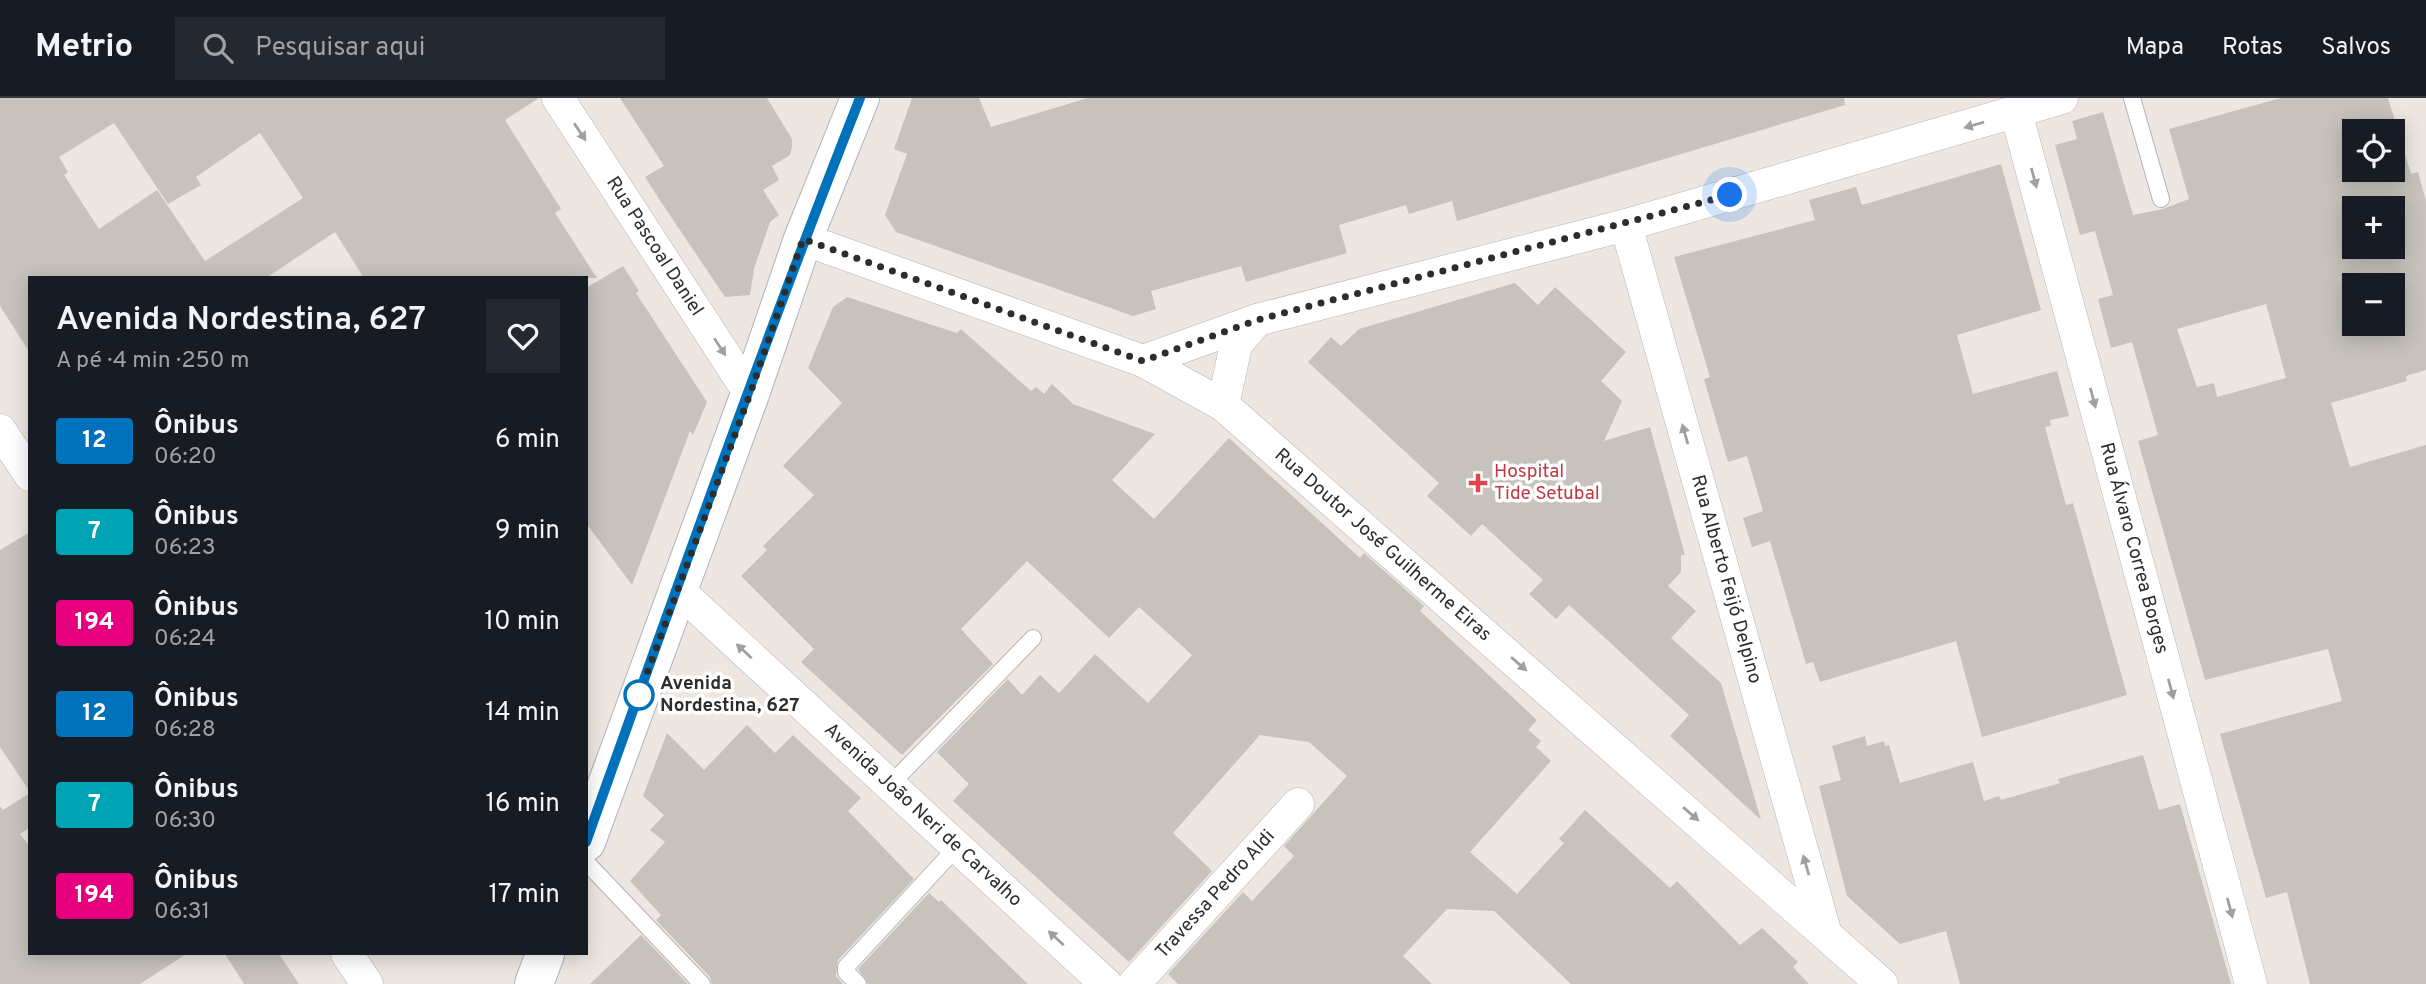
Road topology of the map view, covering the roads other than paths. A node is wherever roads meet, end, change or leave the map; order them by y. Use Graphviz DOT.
graph roads {
  1 [pos="558,98"];
  2 [pos="860,98"];
  3 [pos="2063,98"];
  4 [pos="2132,98"];
  5 [pos="2016,113"];
  6 [pos="2161,200"];
  7 [pos="1626,225"];
  8 [pos="803,239"];
  9 [pos="1257,320"];
  10 [pos="1143,361"];
  11 [pos="750,394"];
  12 [pos="1223,405"];
  13 [pos="0,430"];
  14 [pos="28,472"];
  15 [pos="677,589"];
  16 [pos="1033,638"];
  17 [pos="890,785"];
  18 [pos="1298,804"];
  19 [pos="588,836"];
  20 [pos="957,847"];
  21 [pos="588,864"];
  22 [pos="1825,931"];
  23 [pos="348,955"];
  24 [pos="545,955"];
  25 [pos="367,984"];
  26 [pos="534,984"];
  27 [pos="702,984"];
  28 [pos="858,984"];
  29 [pos="1106,984"];
  30 [pos="1134,984"];
  31 [pos="1882,984"];
  32 [pos="2251,984"];
  1 -- 11 [label="street, Rua Pascoal Daniel, one-way"];
  2 -- 8 [label="main road"];
  3 -- 5 [label="street"];
  4 -- 6 [label="lane"];
  5 -- 7 [label="street, one-way"];
  5 -- 32 [label="street, Rua Álvaro Correa Borges, one-way"];
  7 -- 9 [label="street"];
  22 -- 7 [label="street, Rua Alberto Feijó Delpino, one-way"];
  8 -- 10 [label="street, Rua Doutor José Guilherme Eiras"];
  8 -- 11 [label="main road"];
  9 -- 10 [label="street"];
  9 -- 12 [label="street"];
  10 -- 12 [label="street, Rua Doutor José Guilherme Eiras"];
  11 -- 15 [label="main road"];
  12 -- 22 [label="street, Rua Doutor José Guilherme Eiras, one-way"];
  13 -- 14 [label="street"];
  17 -- 15 [label="street, Avenida João Neri de Carvalho, one-way"];
  15 -- 19 [label="main road"];
  16 -- 17 [label="lane"];
  17 -- 20 [label="street, Avenida João Neri de Carvalho"];
  18 -- 30 [label="street, Travessa Pedro Aldi"];
  20 -- 28 [label="lane"];
  29 -- 20 [label="street, Avenida João Neri de Carvalho, one-way"];
  21 -- 27 [label="lane"];
  22 -- 31 [label="street, Rua Doutor José Guilherme Eiras"];
  23 -- 25 [label="street"];
  24 -- 26 [label="main road"];
}
